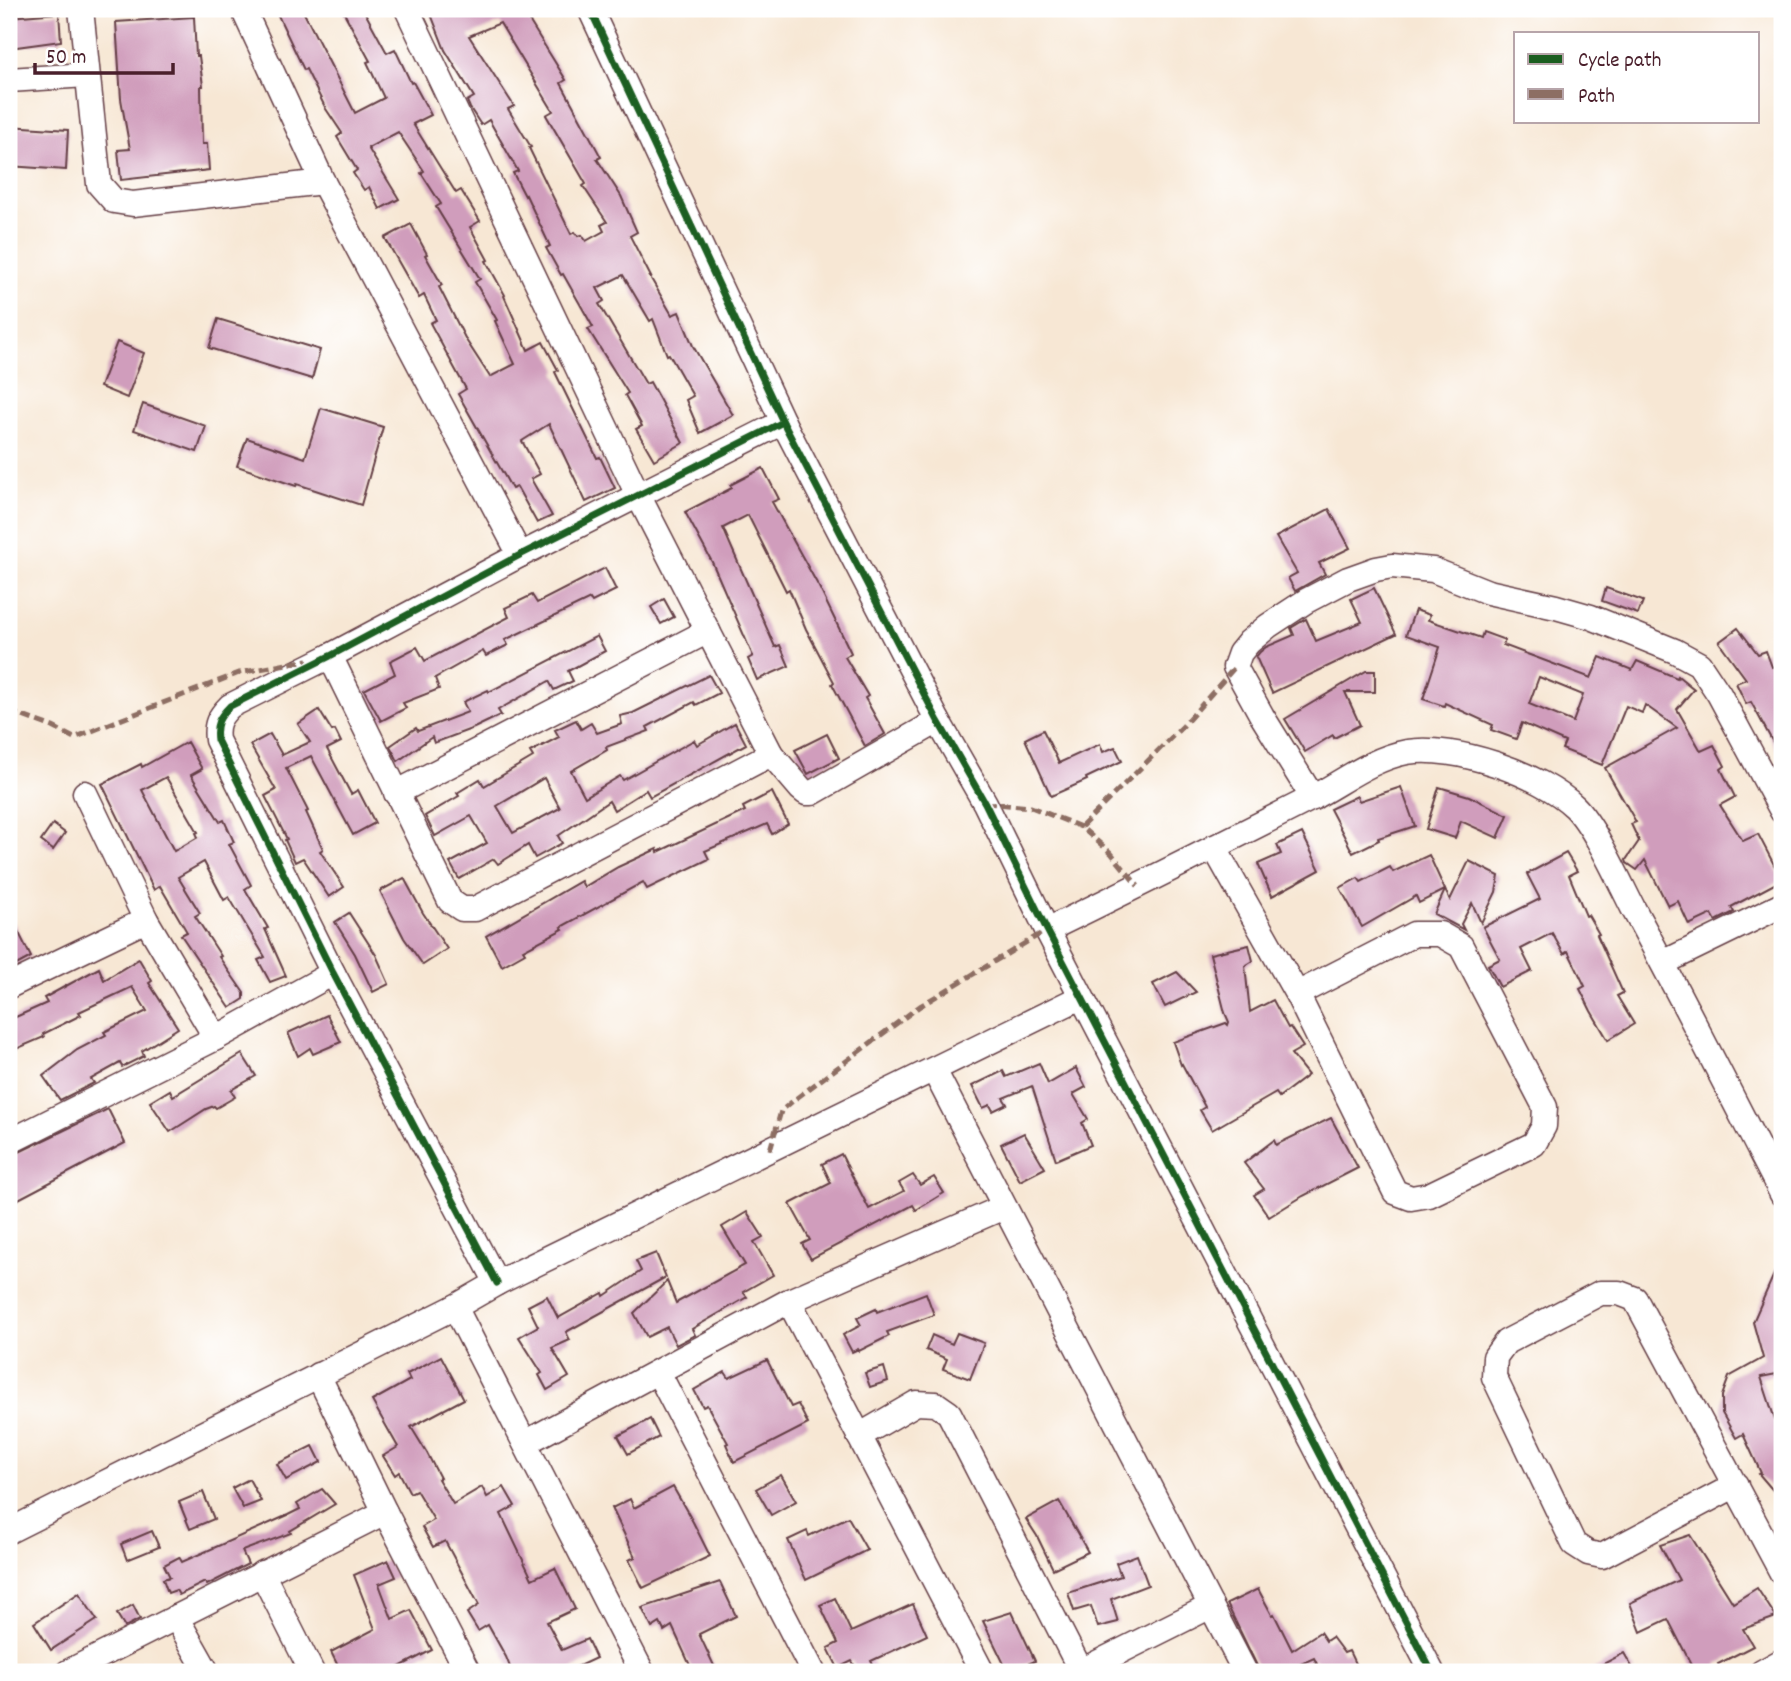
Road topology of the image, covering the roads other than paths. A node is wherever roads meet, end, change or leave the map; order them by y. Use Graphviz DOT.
graph roads {
  1 [pos="81,9"];
  2 [pos="243,9"];
  3 [pos="407,9"];
  4 [pos="590,9"];
  5 [pos="87,75"];
  6 [pos="9,80"];
  7 [pos="323,182"];
  8 [pos="783,422"];
  9 [pos="638,495"];
  10 [pos="520,555"];
  11 [pos="708,631"];
  12 [pos="330,656"];
  13 [pos="938,721"];
  14 [pos="771,754"];
  15 [pos="85,793"];
  16 [pos="396,793"];
  17 [pos="1313,798"];
  18 [pos="1782,811"];
  19 [pos="1214,847"];
  20 [pos="1782,905"];
  21 [pos="146,920"];
  22 [pos="1047,930"];
  23 [pos="1663,963"];
  24 [pos="333,974"];
  25 [pos="9,986"];
  26 [pos="1297,994"];
  27 [pos="1081,997"];
  28 [pos="216,1038"];
  29 [pos="934,1070"];
  30 [pos="9,1142"];
  31 [pos="1782,1194"];
  32 [pos="1004,1207"];
  33 [pos="497,1283"];
  34 [pos="789,1301"];
  35 [pos="455,1307"];
  36 [pos="658,1372"];
  37 [pos="318,1375"];
  38 [pos="859,1436"];
  39 [pos="525,1443"];
  40 [pos="1736,1485"];
  41 [pos="385,1512"];
  42 [pos="9,1531"];
  43 [pos="262,1573"];
  44 [pos="1782,1573"];
  45 [pos="1211,1606"];
  46 [pos="176,1617"];
  47 [pos="1782,1661"];
  48 [pos="1424,1670"];
  49 [pos="68,1672"];
  50 [pos="207,1672"];
  51 [pos="312,1672"];
  52 [pos="468,1672"];
  53 [pos="642,1672"];
  54 [pos="813,1672"];
  55 [pos="982,1672"];
  56 [pos="1080,1672"];
  57 [pos="1245,1672"];
  58 [pos="1762,1672"];
  1 -- 5 [label="street"];
  2 -- 7 [label="street"];
  3 -- 9 [label="street"];
  4 -- 8 [label="street"];
  5 -- 6 [label="street"];
  5 -- 7 [label="street"];
  7 -- 10 [label="street"];
  8 -- 9 [label="street"];
  8 -- 13 [label="street"];
  9 -- 10 [label="street"];
  9 -- 11 [label="street"];
  10 -- 12 [label="street"];
  11 -- 14 [label="street"];
  11 -- 16 [label="street"];
  12 -- 16 [label="street"];
  12 -- 24 [label="street"];
  13 -- 14 [label="street"];
  13 -- 22 [label="street"];
  14 -- 16 [label="street"];
  15 -- 21 [label="street"];
  17 -- 18 [label="street"];
  17 -- 19 [label="street"];
  17 -- 23 [label="street"];
  19 -- 22 [label="street"];
  19 -- 26 [label="street"];
  20 -- 23 [label="street"];
  21 -- 25 [label="street"];
  21 -- 28 [label="street"];
  22 -- 27 [label="street"];
  23 -- 31 [label="street"];
  24 -- 28 [label="street"];
  24 -- 33 [label="street"];
  26 -- 26 [label="street"];
  27 -- 29 [label="street"];
  27 -- 48 [label="street"];
  28 -- 30 [label="street"];
  29 -- 32 [label="street"];
  29 -- 33 [label="street"];
  32 -- 34 [label="street"];
  32 -- 45 [label="street"];
  33 -- 35 [label="street"];
  34 -- 36 [label="street"];
  34 -- 38 [label="street"];
  35 -- 37 [label="street"];
  35 -- 39 [label="street"];
  36 -- 39 [label="street"];
  36 -- 54 [label="street"];
  37 -- 41 [label="street"];
  37 -- 42 [label="street"];
  38 -- 55 [label="street"];
  38 -- 56 [label="street"];
  39 -- 53 [label="street"];
  40 -- 40 [label="street"];
  40 -- 44 [label="street"];
  41 -- 43 [label="street"];
  41 -- 52 [label="street"];
  43 -- 46 [label="street"];
  43 -- 51 [label="street"];
  45 -- 56 [label="street"];
  45 -- 57 [label="street"];
  46 -- 49 [label="street"];
  46 -- 50 [label="street"];
  47 -- 58 [label="street"];
}
